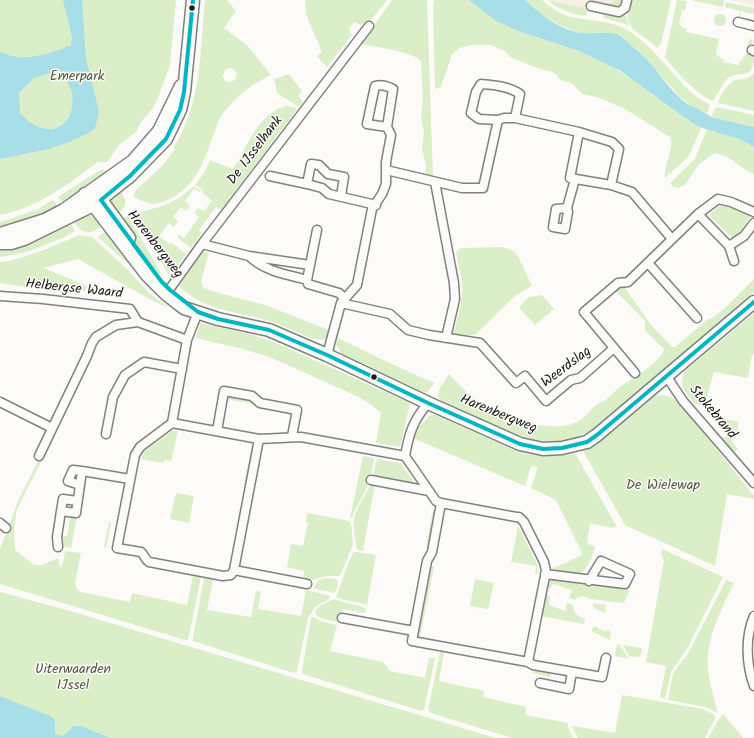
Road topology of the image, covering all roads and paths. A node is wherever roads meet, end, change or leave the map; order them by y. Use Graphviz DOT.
graph roads {
  1 [pos="193,0"];
  2 [pos="627,0"];
  3 [pos="591,6"];
  4 [pos="738,22"];
  5 [pos="369,26"];
  6 [pos="754,26"];
  7 [pos="186,76"];
  8 [pos="515,118"];
  9 [pos="498,120"];
  10 [pos="387,127"];
  11 [pos="579,132"];
  12 [pos="386,170"];
  13 [pos="270,176"];
  14 [pos="575,179"];
  15 [pos="435,182"];
  16 [pos="307,184"];
  17 [pos="611,185"];
  18 [pos="89,192"];
  19 [pos="341,196"];
  20 [pos="97,202"];
  21 [pos="376,205"];
  22 [pos="567,208"];
  23 [pos="754,212"];
  24 [pos="698,214"];
  25 [pos="754,223"];
  26 [pos="317,230"];
  27 [pos="0,234"];
  28 [pos="672,239"];
  29 [pos="0,243"];
  30 [pos="202,244"];
  31 [pos="729,246"];
  32 [pos="249,256"];
  33 [pos="734,261"];
  34 [pos="648,263"];
  35 [pos="310,265"];
  36 [pos="307,280"];
  37 [pos="168,292"];
  38 [pos="0,296"];
  39 [pos="343,300"];
  40 [pos="754,302"];
  41 [pos="198,312"];
  42 [pos="697,318"];
  43 [pos="138,322"];
  44 [pos="446,338"];
  45 [pos="187,340"];
  46 [pos="614,348"];
  47 [pos="327,355"];
  48 [pos="182,369"];
  49 [pos="636,373"];
  50 [pos="667,377"];
  51 [pos="0,402"];
  52 [pos="428,402"];
  53 [pos="172,423"];
  54 [pos="52,428"];
  55 [pos="217,431"];
  56 [pos="106,434"];
  57 [pos="292,436"];
  58 [pos="259,440"];
  59 [pos="39,456"];
  60 [pos="405,456"];
  61 [pos="82,471"];
  62 [pos="130,479"];
  63 [pos="371,480"];
  64 [pos="754,483"];
  65 [pos="80,485"];
  66 [pos="429,491"];
  67 [pos="77,501"];
  68 [pos="441,503"];
  69 [pos="61,510"];
  70 [pos="58,547"];
  71 [pos="234,570"];
  72 [pos="545,574"];
  73 [pos="589,581"];
  74 [pos="307,584"];
  75 [pos="754,616"];
  76 [pos="342,618"];
  77 [pos="414,631"];
  78 [pos="751,645"];
  79 [pos="606,658"];
  80 [pos="528,662"];
  81 [pos="572,672"];
  82 [pos="540,684"];
  83 [pos="754,686"];
  1 -- 7 [label="street"];
  2 -- 3 [label="street"];
  4 -- 6 [label="street"];
  5 -- 30 [label="street, De IJsselhank"];
  7 -- 18 [label="street"];
  7 -- 20 [label="street"];
  8 -- 9 [label="street"];
  8 -- 9 [label="street"];
  8 -- 11 [label="street"];
  9 -- 15 [label="street"];
  10 -- 10 [label="street"];
  10 -- 12 [label="street"];
  11 -- 14 [label="street"];
  11 -- 17 [label="street"];
  12 -- 15 [label="street"];
  12 -- 21 [label="street"];
  13 -- 16 [label="street"];
  14 -- 17 [label="street"];
  14 -- 22 [label="street"];
  15 -- 44 [label="street"];
  16 -- 19 [label="street"];
  16 -- 19 [label="street"];
  17 -- 28 [label="street"];
  18 -- 20 [label="street, Harenbergweg"];
  18 -- 27 [label="street"];
  19 -- 21 [label="street"];
  20 -- 29 [label="street"];
  20 -- 37 [label="street, Harenbergweg"];
  21 -- 39 [label="street"];
  23 -- 24 [label="street, Weerdslag"];
  24 -- 28 [label="street, Weerdslag"];
  24 -- 31 [label="street"];
  25 -- 31 [label="street"];
  26 -- 35 [label="street"];
  28 -- 34 [label="street, Weerdslag"];
  30 -- 32 [label="street, Weerdslag"];
  30 -- 37 [label="street, De IJsselhank"];
  31 -- 33 [label="street"];
  32 -- 35 [label="street, Weerdslag"];
  32 -- 36 [label="street, Weerdslag"];
  34 -- 42 [label="street"];
  34 -- 46 [label="street, Weerdslag"];
  35 -- 36 [label="street"];
  36 -- 39 [label="street, Weerdslag"];
  37 -- 41 [label="street, Harenbergweg"];
  38 -- 43 [label="street, Helbergse Waard"];
  39 -- 44 [label="street, Weerdslag"];
  39 -- 47 [label="street"];
  40 -- 50 [label="street, Harenbergweg"];
  41 -- 45 [label="street"];
  41 -- 47 [label="street, Harenbergweg"];
  43 -- 45 [label="street"];
  43 -- 54 [label="street"];
  44 -- 46 [label="street, Weerdslag"];
  45 -- 48 [label="street"];
  46 -- 49 [label="street, Weerdslag"];
  47 -- 52 [label="street, Harenbergweg"];
  48 -- 53 [label="street"];
  48 -- 56 [label="street"];
  50 -- 52 [label="street, Harenbergweg"];
  50 -- 64 [label="street, Stokebrand"];
  51 -- 54 [label="street"];
  52 -- 60 [label="street"];
  53 -- 55 [label="street"];
  53 -- 62 [label="street"];
  54 -- 59 [label="street"];
  55 -- 57 [label="street"];
  55 -- 58 [label="street"];
  57 -- 58 [label="street"];
  57 -- 60 [label="street"];
  58 -- 71 [label="street"];
  60 -- 66 [label="street"];
  61 -- 62 [label="street"];
  61 -- 65 [label="street"];
  61 -- 65 [label="street"];
  62 -- 71 [label="street"];
  63 -- 66 [label="street"];
  65 -- 67 [label="street"];
  66 -- 68 [label="street"];
  67 -- 69 [label="street"];
  67 -- 69 [label="street"];
  68 -- 72 [label="street"];
  68 -- 77 [label="street"];
  69 -- 70 [label="street"];
  71 -- 74 [label="street"];
  72 -- 73 [label="street"];
  72 -- 80 [label="street"];
  73 -- 73 [label="street"];
  75 -- 78 [label="street"];
  76 -- 77 [label="street"];
  77 -- 80 [label="street"];
  78 -- 83 [label="street"];
  79 -- 81 [label="street"];
  80 -- 81 [label="street"];
  81 -- 82 [label="street"];
}
